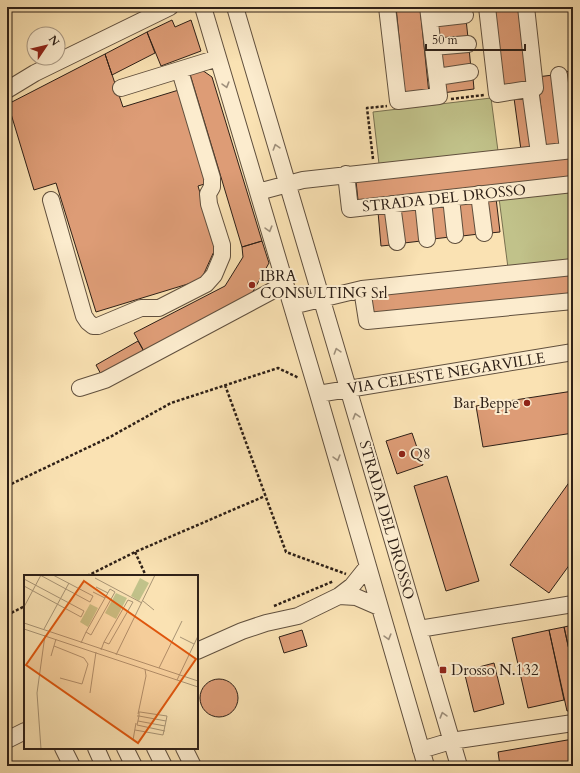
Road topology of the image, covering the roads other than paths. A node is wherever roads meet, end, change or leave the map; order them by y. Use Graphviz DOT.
graph roads {
  1 [pos="170,7"];
  2 [pos="203,7"];
  3 [pos="235,7"];
  4 [pos="387,7"];
  5 [pos="487,7"];
  6 [pos="526,7"];
  7 [pos="429,13"];
  8 [pos="465,15"];
  9 [pos="468,44"];
  10 [pos="433,47"];
  11 [pos="218,58"];
  12 [pos="180,71"];
  13 [pos="470,72"];
  14 [pos="559,75"];
  15 [pos="437,77"];
  16 [pos="121,88"];
  17 [pos="7,90"];
  18 [pos="531,96"];
  19 [pos="571,150"];
  20 [pos="539,153"];
  21 [pos="346,174"];
  22 [pos="287,184"];
  23 [pos="573,184"];
  24 [pos="258,192"];
  25 [pos="479,194"];
  26 [pos="451,198"];
  27 [pos="50,200"];
  28 [pos="422,201"];
  29 [pos="392,204"];
  30 [pos="484,233"];
  31 [pos="455,235"];
  32 [pos="426,239"];
  33 [pos="397,242"];
  34 [pos="573,267"];
  35 [pos="285,284"];
  36 [pos="362,288"];
  37 [pos="321,298"];
  38 [pos="573,301"];
  39 [pos="292,306"];
  40 [pos="573,352"];
  41 [pos="80,388"];
  42 [pos="348,388"];
  43 [pos="317,390"];
  44 [pos="368,566"];
  45 [pos="339,596"];
  46 [pos="573,604"];
  47 [pos="379,607"];
  48 [pos="419,629"];
  49 [pos="198,651"];
  50 [pos="573,723"];
  51 [pos="24,732"];
  52 [pos="7,740"];
  53 [pos="451,741"];
  54 [pos="64,749"];
  55 [pos="96,749"];
  56 [pos="126,749"];
  57 [pos="156,749"];
  58 [pos="184,749"];
  59 [pos="421,750"];
  60 [pos="72,766"];
  61 [pos="104,766"];
  62 [pos="134,766"];
  63 [pos="164,766"];
  64 [pos="193,766"];
  65 [pos="426,766"];
  66 [pos="458,766"];
  1 -- 17 [label="street"];
  2 -- 11 [label="street, STRADA DEL DROSSO"];
  22 -- 3 [label="street, STRADA DEL DROSSO, one-way"];
  4 -- 15 [label="street"];
  5 -- 6 [label="street"];
  7 -- 8 [label="street"];
  7 -- 10 [label="street"];
  9 -- 10 [label="street"];
  10 -- 15 [label="street"];
  11 -- 12 [label="street"];
  11 -- 24 [label="street, STRADA DEL DROSSO, one-way"];
  12 -- 16 [label="street"];
  12 -- 27 [label="street"];
  13 -- 15 [label="street"];
  14 -- 19 [label="street"];
  18 -- 20 [label="street"];
  19 -- 20 [label="street"];
  20 -- 21 [label="street"];
  21 -- 22 [label="street"];
  21 -- 29 [label="street, STRADA DEL DROSSO"];
  22 -- 24 [label="street"];
  22 -- 37 [label="street, STRADA DEL DROSSO"];
  23 -- 25 [label="street, STRADA DEL DROSSO"];
  24 -- 35 [label="street, STRADA DEL DROSSO, one-way"];
  25 -- 26 [label="street, STRADA DEL DROSSO"];
  25 -- 30 [label="street"];
  26 -- 28 [label="street, STRADA DEL DROSSO"];
  26 -- 31 [label="street"];
  28 -- 29 [label="street, STRADA DEL DROSSO"];
  28 -- 32 [label="street"];
  29 -- 33 [label="street"];
  34 -- 36 [label="street"];
  35 -- 39 [label="street, STRADA DEL DROSSO"];
  35 -- 41 [label="street"];
  36 -- 37 [label="street"];
  36 -- 38 [label="street"];
  37 -- 39 [label="street"];
  42 -- 37 [label="street, STRADA DEL DROSSO, one-way"];
  39 -- 43 [label="street, STRADA DEL DROSSO"];
  40 -- 42 [label="street, VIA CELESTE NEGARVILLE"];
  42 -- 43 [label="street, VIA CELESTE NEGARVILLE"];
  48 -- 42 [label="street, STRADA DEL DROSSO, one-way"];
  43 -- 44 [label="street, STRADA DEL DROSSO, one-way"];
  44 -- 45 [label="street, STRADA DEL DROSSO"];
  44 -- 47 [label="street, STRADA DEL DROSSO"];
  45 -- 47 [label="street"];
  45 -- 49 [label="street, STRADA DEL DROSSO"];
  46 -- 48 [label="street"];
  47 -- 59 [label="street, STRADA DEL DROSSO, one-way"];
  53 -- 48 [label="street, STRADA DEL DROSSO, one-way"];
  50 -- 53 [label="street"];
  51 -- 52 [label="street"];
  53 -- 59 [label="street"];
  53 -- 66 [label="street, STRADA DEL DROSSO"];
  54 -- 60 [label="street"];
  55 -- 61 [label="street"];
  56 -- 62 [label="street"];
  57 -- 63 [label="street"];
  58 -- 64 [label="street"];
  59 -- 65 [label="street, STRADA DEL DROSSO"];
}
